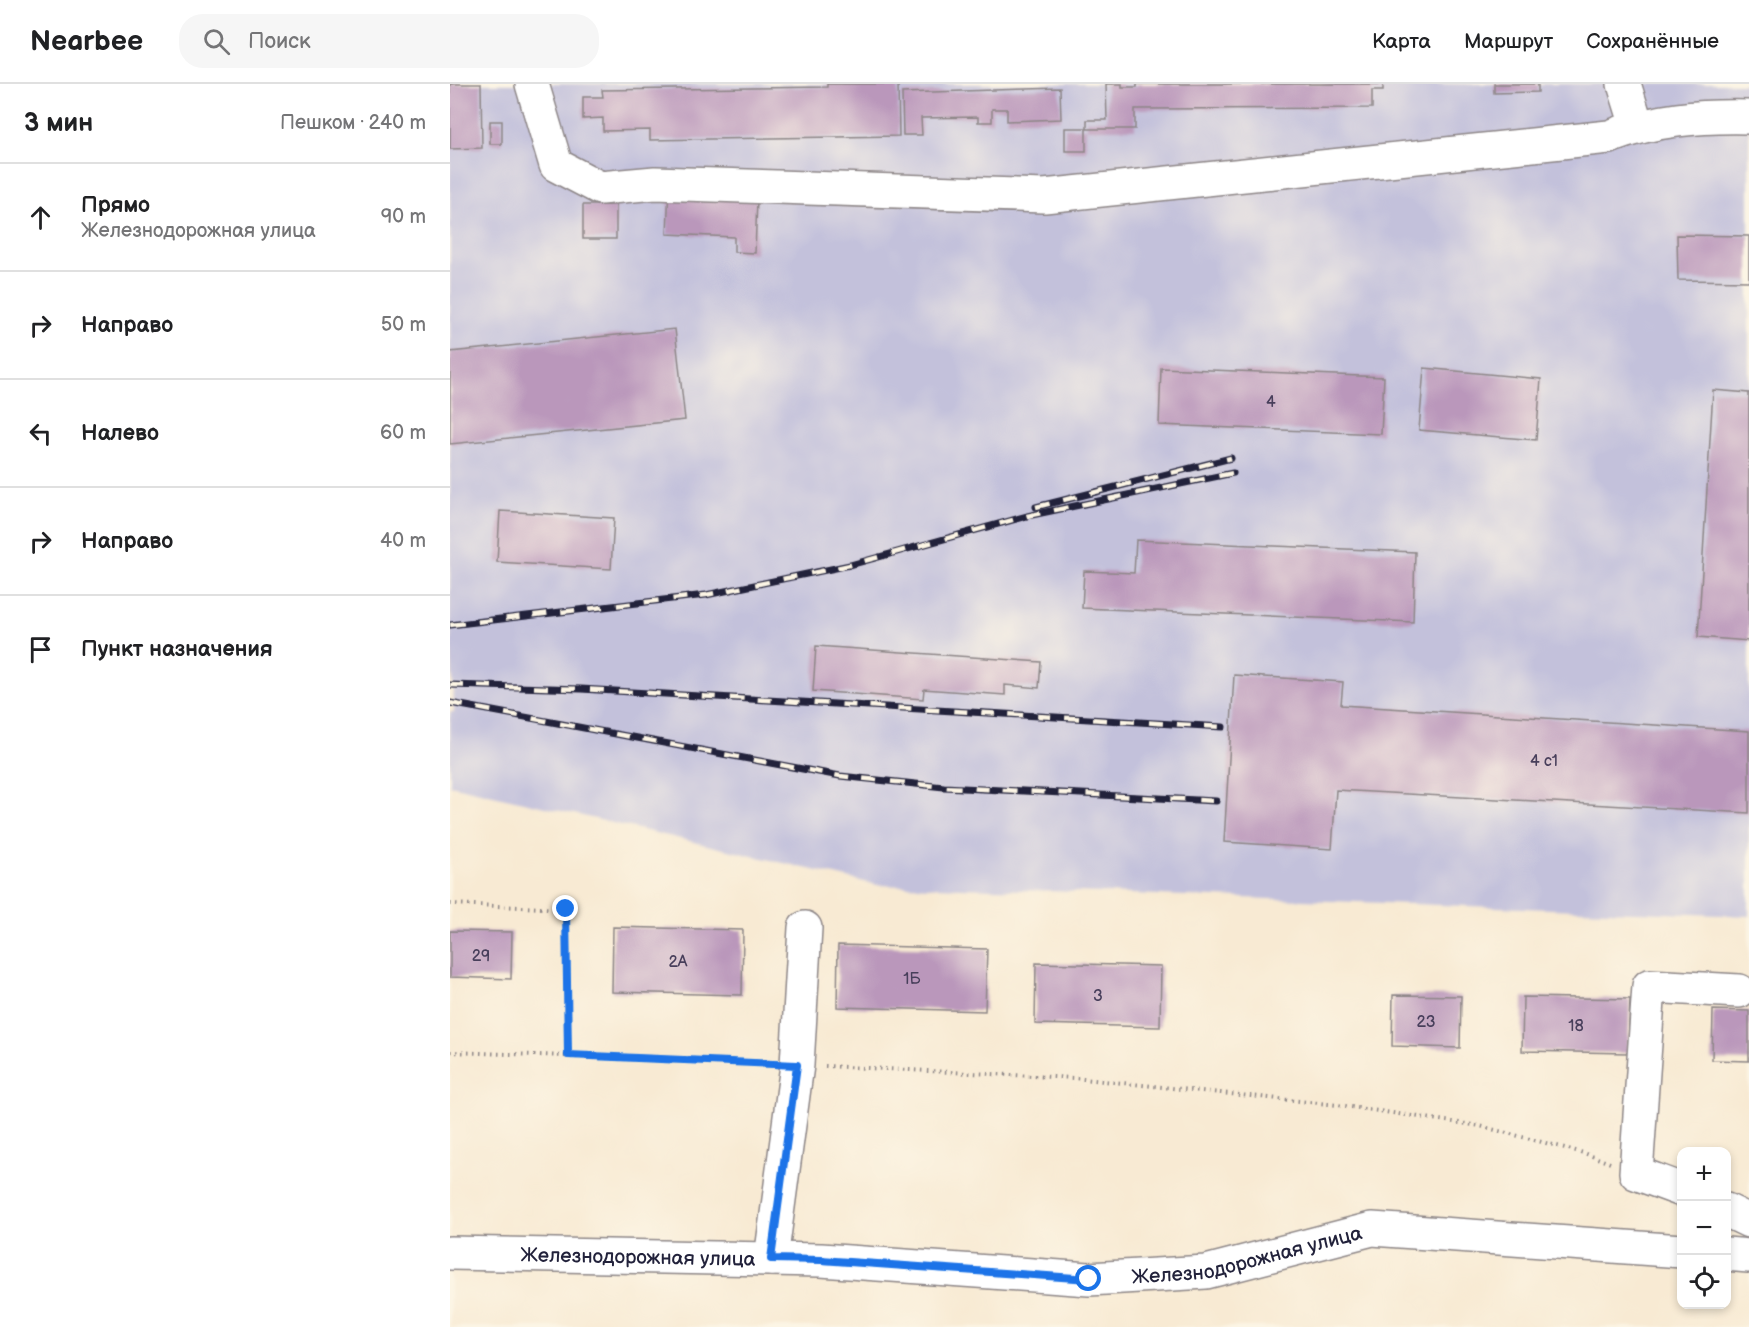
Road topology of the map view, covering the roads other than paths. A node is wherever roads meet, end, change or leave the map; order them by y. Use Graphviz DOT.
graph roads {
  1 [pos="532,84"];
  2 [pos="1624,84"];
  3 [pos="1749,117"];
  4 [pos="1637,126"];
  5 [pos="805,928"];
  6 [pos="1739,991"];
  7 [pos="1677,1188"];
  8 [pos="1731,1212"];
  9 [pos="1749,1221"];
  10 [pos="1677,1251"];
  11 [pos="450,1253"];
  12 [pos="1731,1254"];
  13 [pos="1749,1256"];
  14 [pos="771,1259"];
  1 -- 4 [label="street"];
  2 -- 4 [label="street"];
  3 -- 4 [label="street"];
  5 -- 14 [label="street"];
  6 -- 7 [label="street"];
  8 -- 9 [label="street"];
  10 -- 14 [label="street, Железнодорожная улица"];
  11 -- 14 [label="street, Железнодорожная улица"];
  12 -- 13 [label="street"];
}
